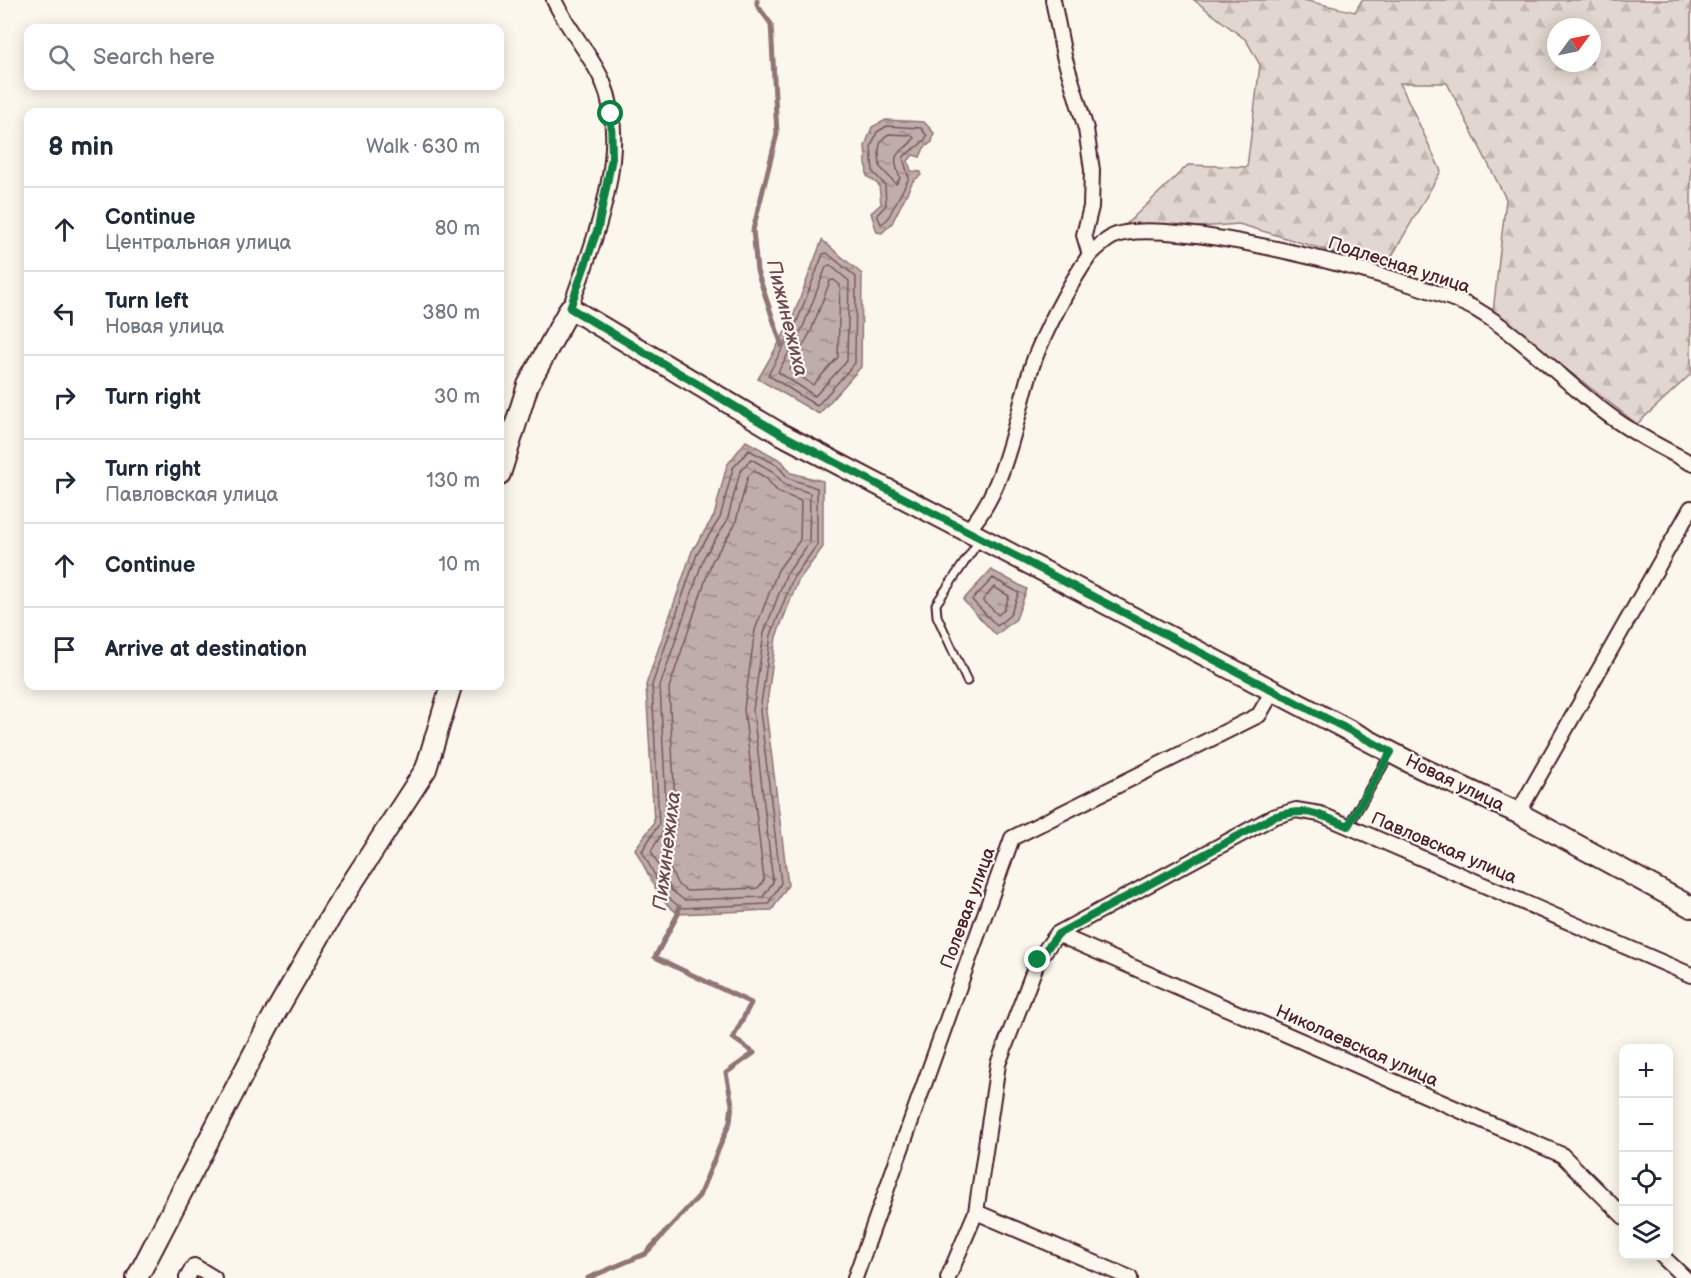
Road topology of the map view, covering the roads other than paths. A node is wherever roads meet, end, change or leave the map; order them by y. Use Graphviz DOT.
graph roads {
  1 [pos="554,0"];
  2 [pos="1053,0"];
  3 [pos="1090,255"];
  4 [pos="570,308"];
  5 [pos="504,461"];
  6 [pos="1691,463"];
  7 [pos="1691,508"];
  8 [pos="974,535"];
  9 [pos="967,681"];
  10 [pos="1274,689"];
  11 [pos="450,690"];
  12 [pos="1391,752"];
  13 [pos="1518,813"];
  14 [pos="1348,826"];
  15 [pos="1691,907"];
  16 [pos="1058,934"];
  17 [pos="1691,975"];
  18 [pos="976,1212"];
  19 [pos="1619,1212"];
  20 [pos="1666,1260"];
  21 [pos="137,1278"];
  22 [pos="187,1278"];
  23 [pos="214,1278"];
  24 [pos="855,1278"];
  25 [pos="948,1278"];
  26 [pos="1130,1278"];
  27 [pos="1685,1278"];
  1 -- 4 [label="street"];
  2 -- 3 [label="street"];
  3 -- 6 [label="street, Подлесная улица"];
  3 -- 8 [label="street, Подлесная улица"];
  4 -- 5 [label="street"];
  4 -- 8 [label="street, Новая улица"];
  7 -- 13 [label="street"];
  8 -- 9 [label="lane"];
  8 -- 10 [label="street, Новая улица"];
  10 -- 12 [label="street, Новая улица"];
  10 -- 24 [label="street, Полевая улица"];
  11 -- 21 [label="street"];
  12 -- 13 [label="street, Новая улица"];
  12 -- 14 [label="lane"];
  13 -- 15 [label="street, Новая улица"];
  14 -- 16 [label="street, Павловская улица"];
  14 -- 17 [label="street, Павловская улица"];
  16 -- 18 [label="street"];
  16 -- 19 [label="street, Николаевская улица"];
  18 -- 25 [label="street"];
  18 -- 26 [label="street"];
  20 -- 27 [label="street"];
  22 -- 23 [label="street"];
}
